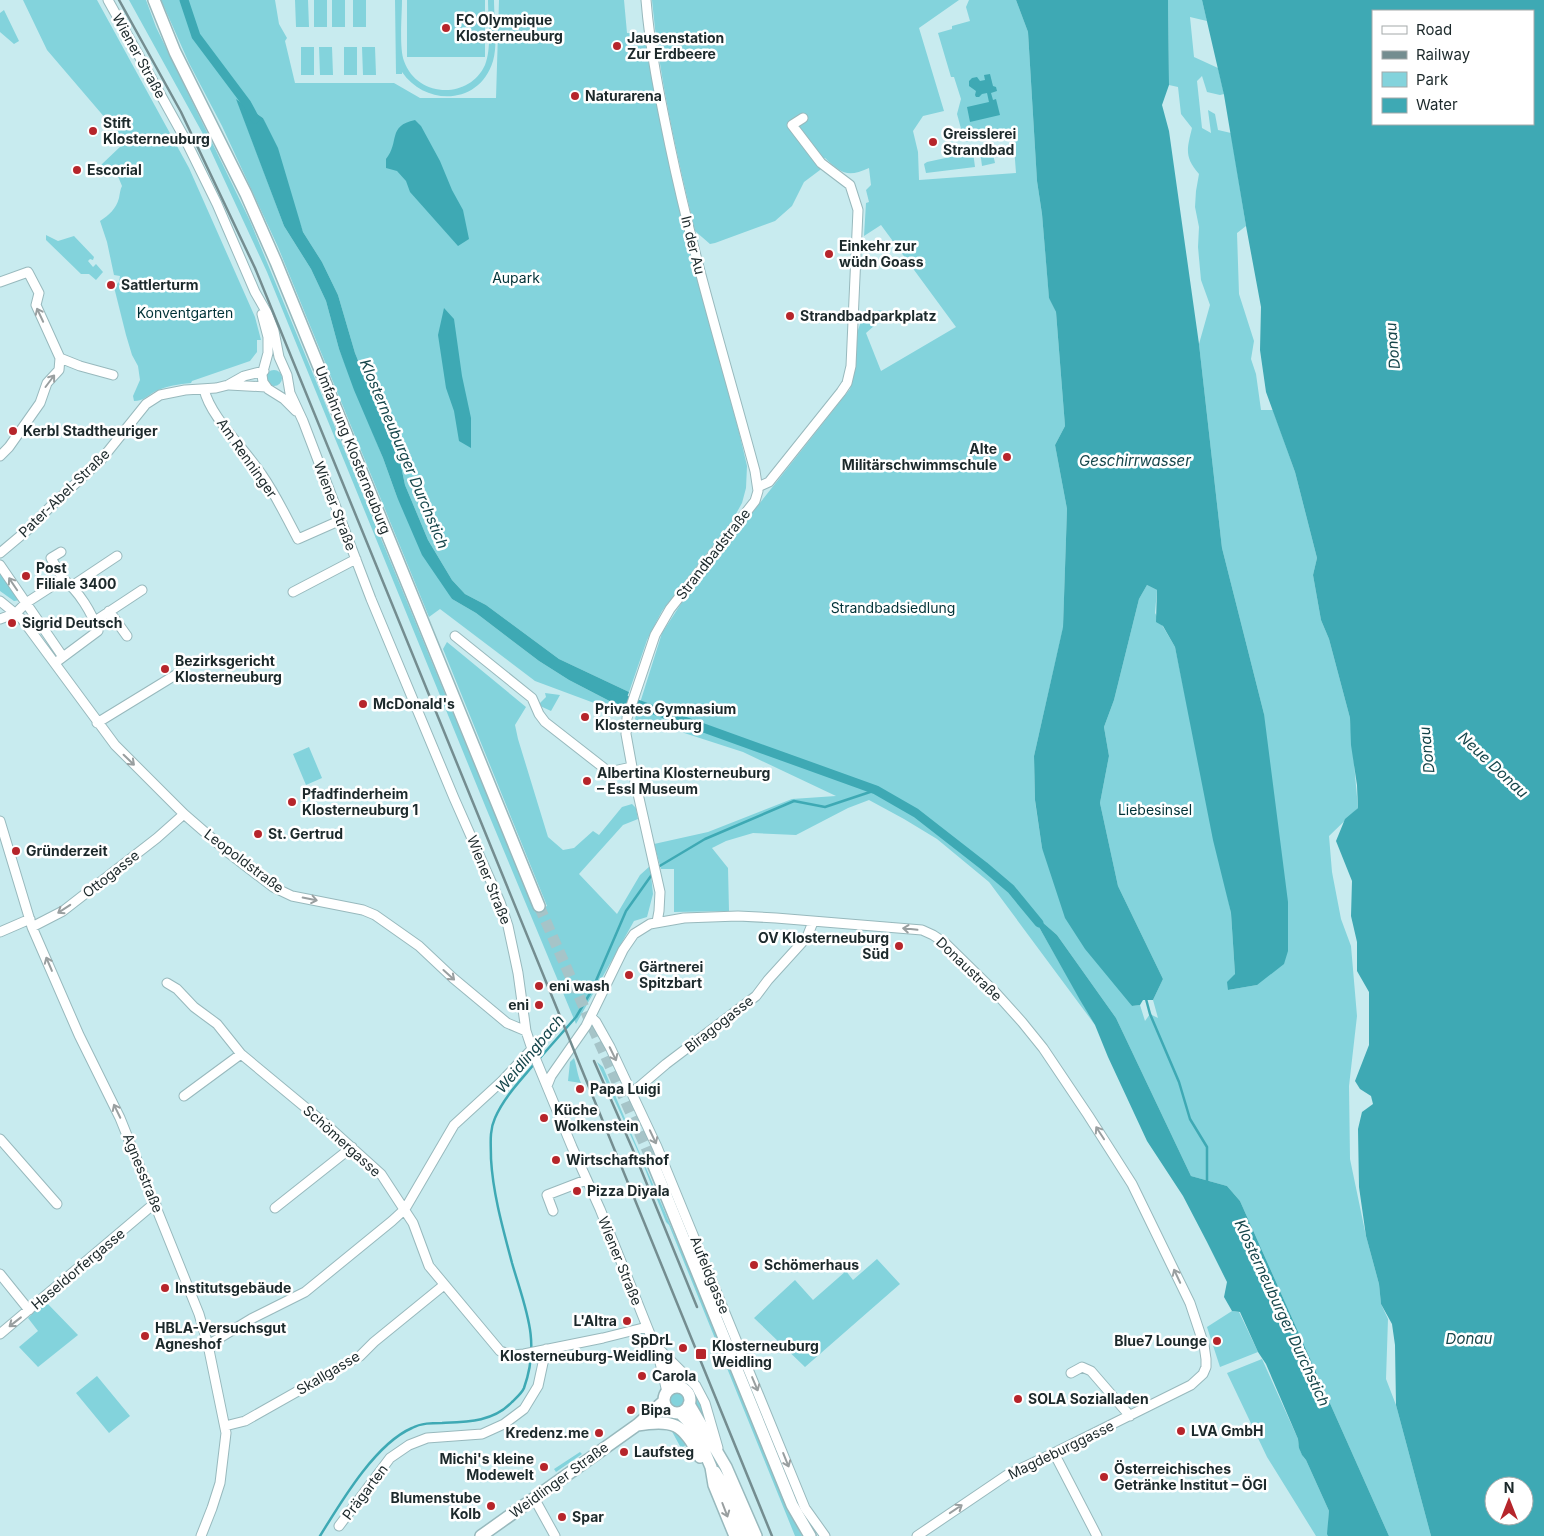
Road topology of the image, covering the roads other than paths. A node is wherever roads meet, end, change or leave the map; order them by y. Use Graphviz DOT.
graph roads {
  1 [pos="108,0"];
  2 [pos="154,0"];
  3 [pos="646,0"];
  4 [pos="803,118"];
  5 [pos="0,282"];
  6 [pos="260,302"];
  7 [pos="60,358"];
  8 [pos="264,370"];
  9 [pos="284,370"];
  10 [pos="113,375"];
  11 [pos="287,381"];
  12 [pos="228,384"];
  13 [pos="204,389"];
  14 [pos="270,389"];
  15 [pos="303,422"];
  16 [pos="0,456"];
  17 [pos="758,487"];
  18 [pos="341,520"];
  19 [pos="61,552"];
  20 [pos="0,553"];
  21 [pos="117,556"];
  22 [pos="356,559"];
  23 [pos="0,565"];
  24 [pos="63,579"];
  25 [pos="72,586"];
  26 [pos="142,590"];
  27 [pos="292,592"];
  28 [pos="0,602"];
  29 [pos="26,603"];
  30 [pos="110,611"];
  31 [pos="16,613"];
  32 [pos="0,619"];
  33 [pos="95,621"];
  34 [pos="127,636"];
  35 [pos="455,636"];
  36 [pos="63,656"];
  37 [pos="55,663"];
  38 [pos="177,674"];
  39 [pos="97,723"];
  40 [pos="632,767"];
  41 [pos="184,814"];
  42 [pos="0,821"];
  43 [pos="539,906"];
  44 [pos="657,922"];
  45 [pos="31,923"];
  46 [pos="812,925"];
  47 [pos="0,932"];
  48 [pos="167,983"];
  49 [pos="591,1017"];
  50 [pos="526,1030"];
  51 [pos="533,1052"];
  52 [pos="241,1054"];
  53 [pos="547,1086"];
  54 [pos="632,1093"];
  55 [pos="184,1096"];
  56 [pos="0,1139"];
  57 [pos="352,1148"];
  58 [pos="652,1162"];
  59 [pos="586,1180"];
  60 [pos="57,1204"];
  61 [pos="156,1205"];
  62 [pos="275,1208"];
  63 [pos="405,1209"];
  64 [pos="553,1211"];
  65 [pos="0,1274"];
  66 [pos="444,1285"];
  67 [pos="29,1310"];
  68 [pos="647,1327"];
  69 [pos="0,1334"];
  70 [pos="654,1344"];
  71 [pos="208,1345"];
  72 [pos="544,1350"];
  73 [pos="658,1354"];
  74 [pos="1206,1367"];
  75 [pos="1071,1373"];
  76 [pos="679,1387"];
  77 [pos="670,1404"];
  78 [pos="689,1404"];
  79 [pos="1130,1416"];
  80 [pos="637,1425"];
  81 [pos="225,1426"];
  82 [pos="1054,1453"];
  83 [pos="719,1456"];
  84 [pos="711,1466"];
  85 [pos="714,1485"];
  86 [pos="728,1492"];
  87 [pos="534,1498"];
  88 [pos="339,1526"];
  89 [pos="201,1536"];
  90 [pos="481,1536"];
  91 [pos="555,1536"];
  92 [pos="735,1536"];
  93 [pos="746,1536"];
  94 [pos="756,1536"];
  95 [pos="810,1536"];
  96 [pos="825,1536"];
  97 [pos="917,1536"];
  98 [pos="1098,1536"];
  1 -- 6 [label="street, Wiener Straße"];
  2 -- 43 [label="main road, Umfahrung Klosterneuburg"];
  3 -- 17 [label="street, In der Au"];
  4 -- 17 [label="street, Strandbadstraße"];
  7 -- 5 [label="street, one-way"];
  6 -- 8 [label="street, Wiener Straße"];
  6 -- 9 [label="street, Wiener Straße"];
  7 -- 10 [label="street"];
  16 -- 7 [label="street, one-way"];
  8 -- 9 [label="street"];
  8 -- 12 [label="street, Pater-Abel-Straße"];
  8 -- 14 [label="street, Wiener Straße"];
  9 -- 11 [label="street, Wiener Straße"];
  11 -- 14 [label="street"];
  11 -- 15 [label="street, Wiener Straße"];
  12 -- 13 [label="street, Pater-Abel-Straße"];
  12 -- 14 [label="street, Pater-Abel-Straße"];
  13 -- 18 [label="street, Am Renninger"];
  13 -- 20 [label="street, Pater-Abel-Straße"];
  14 -- 15 [label="street, Wiener Straße"];
  15 -- 18 [label="street, Wiener Straße"];
  17 -- 40 [label="street, Strandbadstraße"];
  18 -- 22 [label="street, Wiener Straße"];
  19 -- 24 [label="street"];
  21 -- 25 [label="street"];
  22 -- 27 [label="street"];
  22 -- 50 [label="street, Wiener Straße"];
  29 -- 23 [label="street, one-way"];
  24 -- 25 [label="street"];
  24 -- 29 [label="street"];
  25 -- 33 [label="street"];
  26 -- 30 [label="street"];
  28 -- 31 [label="street, Leopoldstraße"];
  29 -- 31 [label="street"];
  29 -- 36 [label="street"];
  30 -- 33 [label="street"];
  30 -- 34 [label="street"];
  31 -- 32 [label="street"];
  31 -- 37 [label="street, Leopoldstraße"];
  33 -- 36 [label="street"];
  35 -- 40 [label="street"];
  36 -- 37 [label="street"];
  37 -- 39 [label="street, Leopoldstraße"];
  38 -- 39 [label="street"];
  39 -- 41 [label="street, Leopoldstraße, one-way"];
  40 -- 44 [label="street, Strandbadstraße"];
  41 -- 45 [label="street, Ottogasse, one-way"];
  41 -- 50 [label="street, Leopoldstraße, one-way"];
  42 -- 45 [label="street, Agnesstraße"];
  44 -- 46 [label="street, Donaustraße"];
  44 -- 49 [label="street, Donaustraße"];
  45 -- 47 [label="street, Ottogasse"];
  61 -- 45 [label="street, Agnesstraße, one-way"];
  46 -- 54 [label="street, Biragogasse"];
  74 -- 46 [label="street, Donaustraße, one-way"];
  48 -- 52 [label="street, Schömergasse"];
  49 -- 53 [label="street, Donaustraße"];
  49 -- 54 [label="street, Aufeldgasse, one-way"];
  50 -- 51 [label="street, Wiener Straße"];
  51 -- 53 [label="street, Wiener Straße"];
  51 -- 63 [label="street"];
  52 -- 55 [label="street"];
  52 -- 57 [label="street, Schömergasse"];
  53 -- 59 [label="street, Wiener Straße"];
  54 -- 96 [label="street, Aufeldgasse, one-way"];
  56 -- 60 [label="street"];
  57 -- 62 [label="street"];
  57 -- 63 [label="street, Schömergasse"];
  58 -- 95 [label="main road"];
  59 -- 64 [label="street"];
  59 -- 68 [label="street, Wiener Straße"];
  61 -- 67 [label="street, Haseldorfergasse"];
  61 -- 71 [label="street, Agnesstraße"];
  63 -- 66 [label="street, Schömergasse"];
  63 -- 71 [label="street"];
  65 -- 67 [label="street"];
  66 -- 72 [label="street, Schömergasse"];
  66 -- 81 [label="street, Skallgasse"];
  67 -- 69 [label="street, Haseldorfergasse, one-way"];
  68 -- 70 [label="street, Wiener Straße"];
  68 -- 72 [label="street, Schömergasse"];
  70 -- 73 [label="street, Wiener Straße"];
  70 -- 83 [label="street, Wiener Straße"];
  71 -- 81 [label="street, Agnesstraße"];
  72 -- 88 [label="street, Prägarten"];
  73 -- 76 [label="street, Wiener Straße"];
  73 -- 77 [label="street, Wiener Straße"];
  74 -- 79 [label="street, Magdeburggasse"];
  75 -- 79 [label="street"];
  76 -- 77 [label="main road"];
  76 -- 78 [label="main road"];
  77 -- 78 [label="main road"];
  77 -- 80 [label="main road, Weidlinger Straße"];
  77 -- 84 [label="main road, Wiener Straße"];
  78 -- 83 [label="main road, Wiener Straße"];
  79 -- 82 [label="street, Magdeburggasse"];
  80 -- 85 [label="main road"];
  80 -- 87 [label="main road, Weidlinger Straße"];
  81 -- 89 [label="street, Agnesstraße"];
  97 -- 82 [label="street, Magdeburggasse, one-way"];
  82 -- 98 [label="street"];
  83 -- 86 [label="main road"];
  83 -- 94 [label="main road, Wiener Straße"];
  84 -- 85 [label="main road, Wiener Straße"];
  84 -- 86 [label="main road"];
  85 -- 92 [label="main road, Wiener Straße, one-way"];
  86 -- 93 [label="main road"];
  87 -- 90 [label="main road, Weidlinger Straße"];
  87 -- 91 [label="street"];
}
